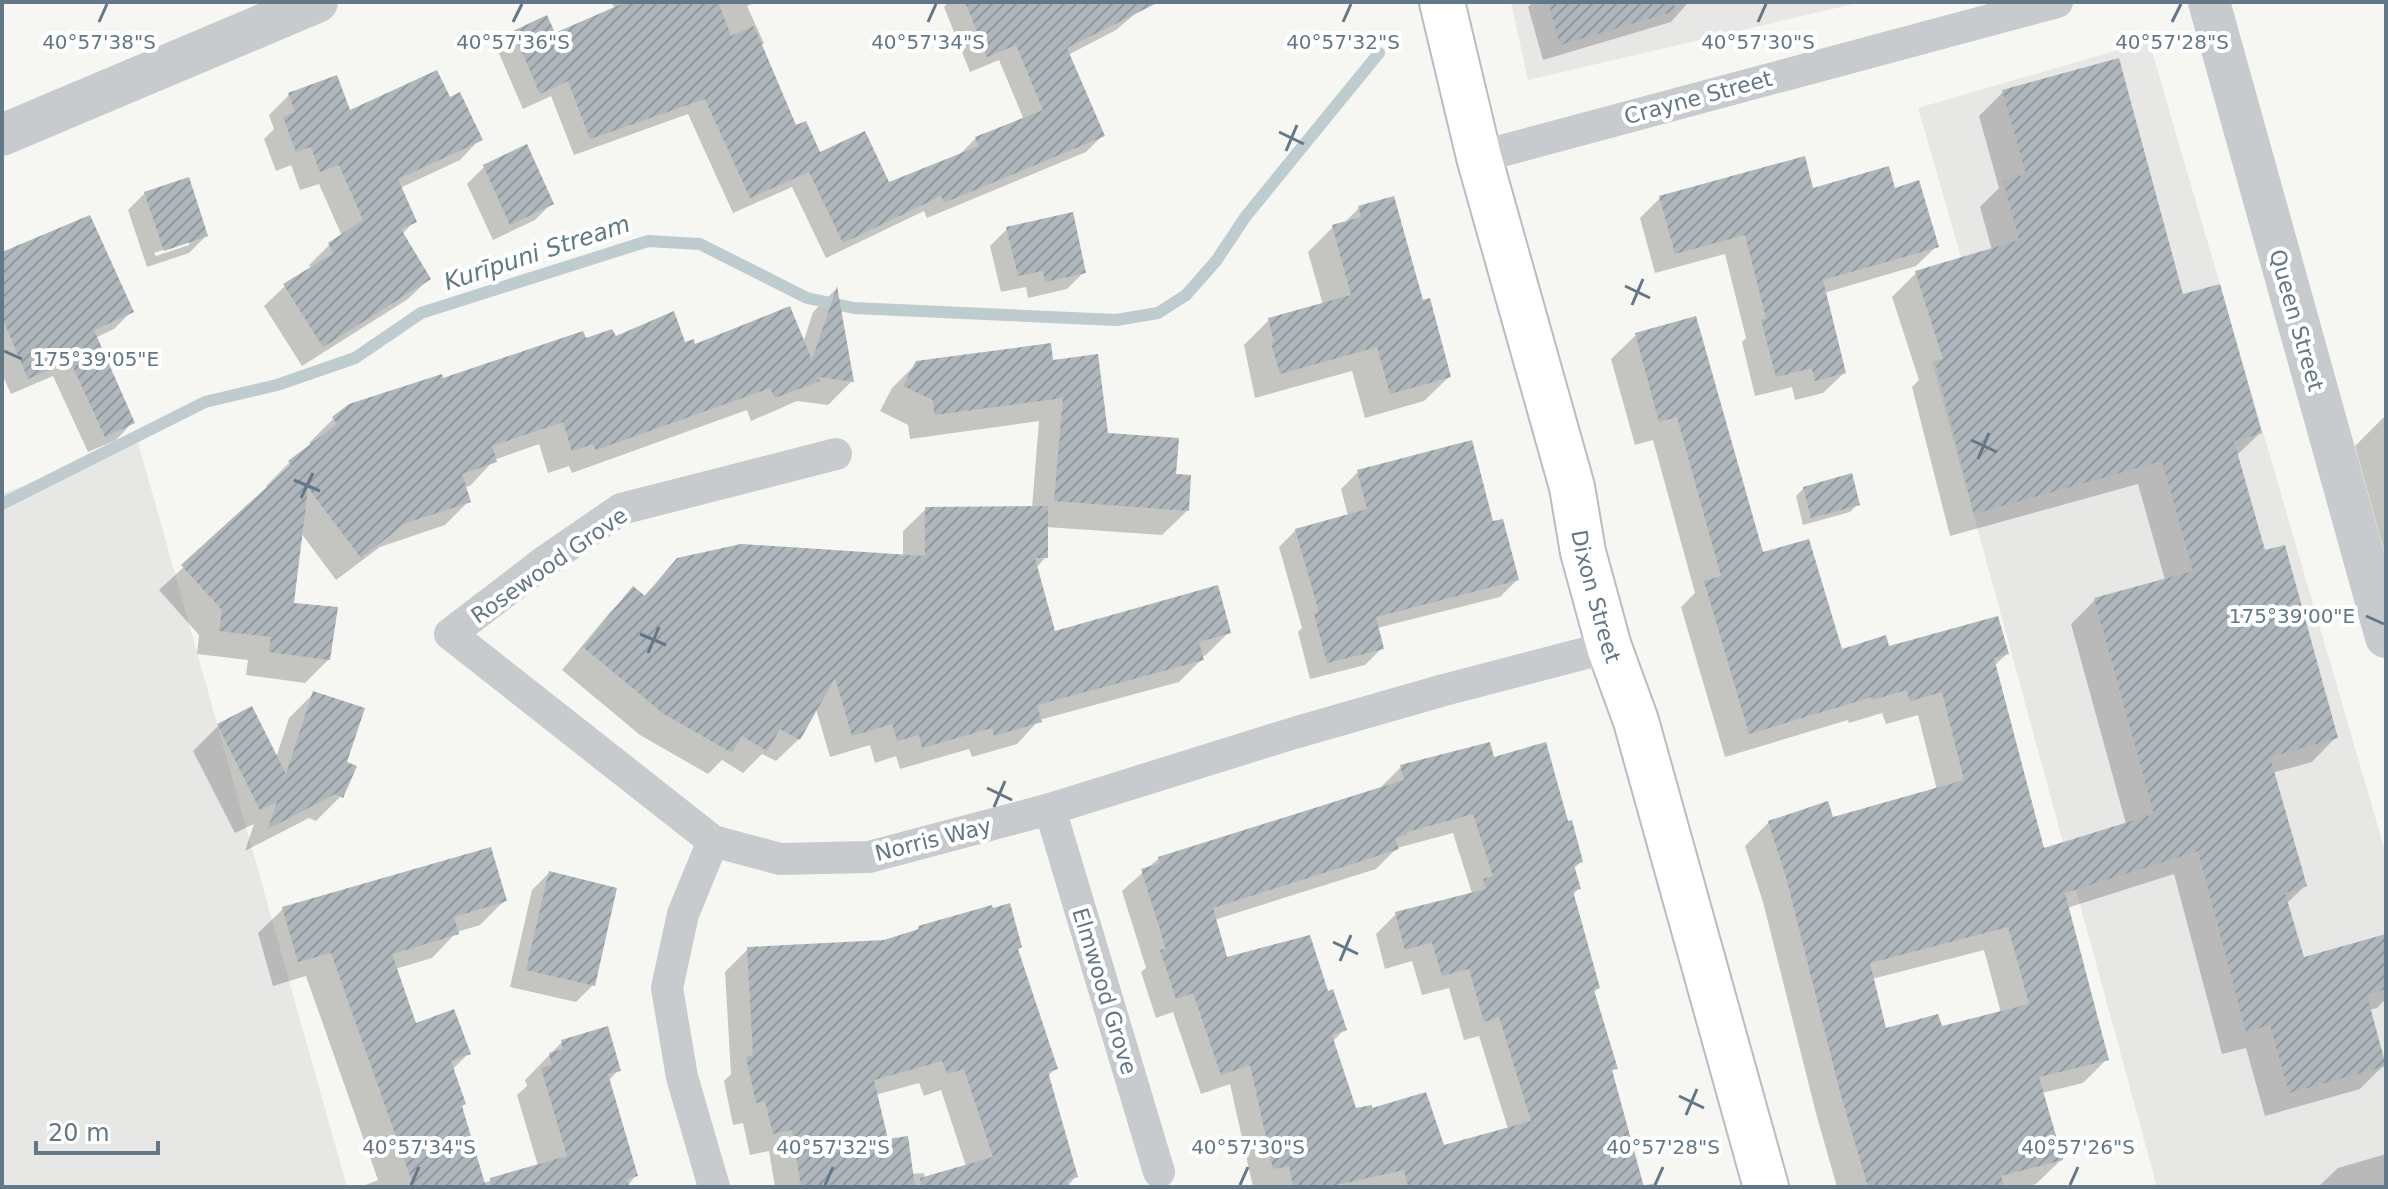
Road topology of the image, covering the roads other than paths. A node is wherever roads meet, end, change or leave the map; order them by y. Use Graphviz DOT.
graph roads {
  1 [pos="317,2"];
  2 [pos="1442,2"];
  3 [pos="2057,2"];
  4 [pos="2209,2"];
  5 [pos="2,135"];
  6 [pos="1479,157"];
  7 [pos="836,454"];
  8 [pos="450,634"];
  9 [pos="2386,637"];
  10 [pos="1609,647"];
  11 [pos="1050,809"];
  12 [pos="713,841"];
  13 [pos="1159,1172"];
  14 [pos="714,1187"];
  15 [pos="1766,1187"];
  1 -- 5 [label="street"];
  2 -- 6 [label="main road, Dixon Street"];
  3 -- 6 [label="street, Crayne Street"];
  4 -- 9 [label="street, Queen Street"];
  6 -- 10 [label="main road, Dixon Street"];
  7 -- 8 [label="street, Rosewood Grove"];
  8 -- 12 [label="street, Norris Way"];
  10 -- 11 [label="street, Norris Way"];
  10 -- 15 [label="main road, Dixon Street"];
  11 -- 12 [label="street, Norris Way"];
  11 -- 13 [label="street, Elmwood Grove"];
  12 -- 14 [label="street"];
}
